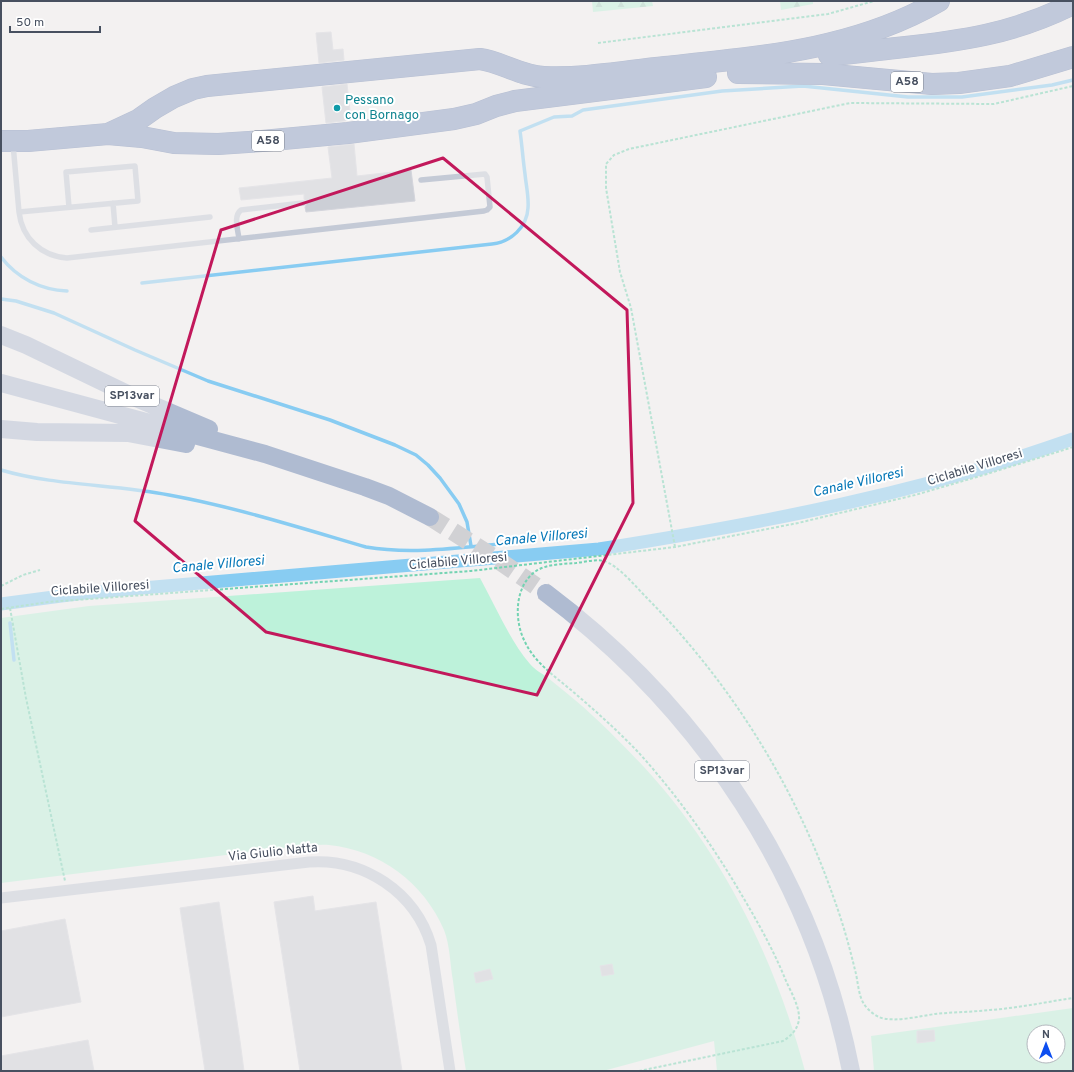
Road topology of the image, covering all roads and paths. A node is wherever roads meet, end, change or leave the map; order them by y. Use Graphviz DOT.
graph roads {
  1 [pos="874,1"];
  2 [pos="939,1"];
  3 [pos="1073,4"];
  4 [pos="598,43"];
  5 [pos="833,55"];
  6 [pos="754,57"];
  7 [pos="1073,57"];
  8 [pos="738,73"];
  9 [pos="1073,86"];
  10 [pos="108,134"];
  11 [pos="7,141"];
  12 [pos="422,180"];
  13 [pos="113,203"];
  14 [pos="303,203"];
  15 [pos="69,207"];
  16 [pos="19,212"];
  17 [pos="210,217"];
  18 [pos="115,227"];
  19 [pos="91,230"];
  20 [pos="239,239"];
  21 [pos="1,335"];
  22 [pos="1,383"];
  23 [pos="1,429"];
  24 [pos="1073,447"];
  25 [pos="265,454"];
  26 [pos="430,517"];
  27 [pos="675,546"];
  28 [pos="605,555"];
  29 [pos="606,562"];
  30 [pos="537,563"];
  31 [pos="538,569"];
  32 [pos="40,570"];
  33 [pos="1,586"];
  34 [pos="546,593"];
  35 [pos="10,608"];
  36 [pos="1,609"];
  37 [pos="58,882"];
  38 [pos="1,898"];
  39 [pos="1073,998"];
  40 [pos="450,1071"];
  41 [pos="639,1071"];
  42 [pos="851,1071"];
  1 -- 4 [label="path"];
  2 -- 6 [label="highway, A58"];
  3 -- 5 [label="highway, A58"];
  5 -- 6 [label="highway, A58"];
  5 -- 8 [label="highway, A58"];
  6 -- 10 [label="highway, A58"];
  7 -- 8 [label="highway, A58"];
  8 -- 10 [label="highway, A58"];
  9 -- 27 [label="path"];
  10 -- 11 [label="highway, A58"];
  11 -- 16 [label="lane"];
  12 -- 20 [label="lane"];
  13 -- 15 [label="lane"];
  13 -- 15 [label="lane"];
  13 -- 18 [label="lane"];
  14 -- 20 [label="lane"];
  15 -- 16 [label="lane"];
  16 -- 20 [label="lane"];
  17 -- 18 [label="lane"];
  18 -- 19 [label="lane"];
  21 -- 25 [label="main road, SP13var"];
  22 -- 25 [label="main road, SP13var"];
  23 -- 25 [label="main road, SP13var"];
  24 -- 27 [label="path, Ciclabile Villoresi"];
  25 -- 26 [label="main road, SP13var"];
  27 -- 28 [label="path, Ciclabile Villoresi"];
  28 -- 29 [label="path"];
  28 -- 30 [label="path, Ciclabile Villoresi"];
  29 -- 31 [label="path"];
  29 -- 39 [label="path"];
  30 -- 31 [label="path"];
  30 -- 35 [label="path, Ciclabile Villoresi"];
  31 -- 41 [label="path"];
  32 -- 33 [label="path"];
  34 -- 42 [label="main road, SP13var"];
  35 -- 36 [label="path, Ciclabile Villoresi"];
  35 -- 37 [label="path"];
  38 -- 40 [label="street, Via Giulio Natta"];
}
